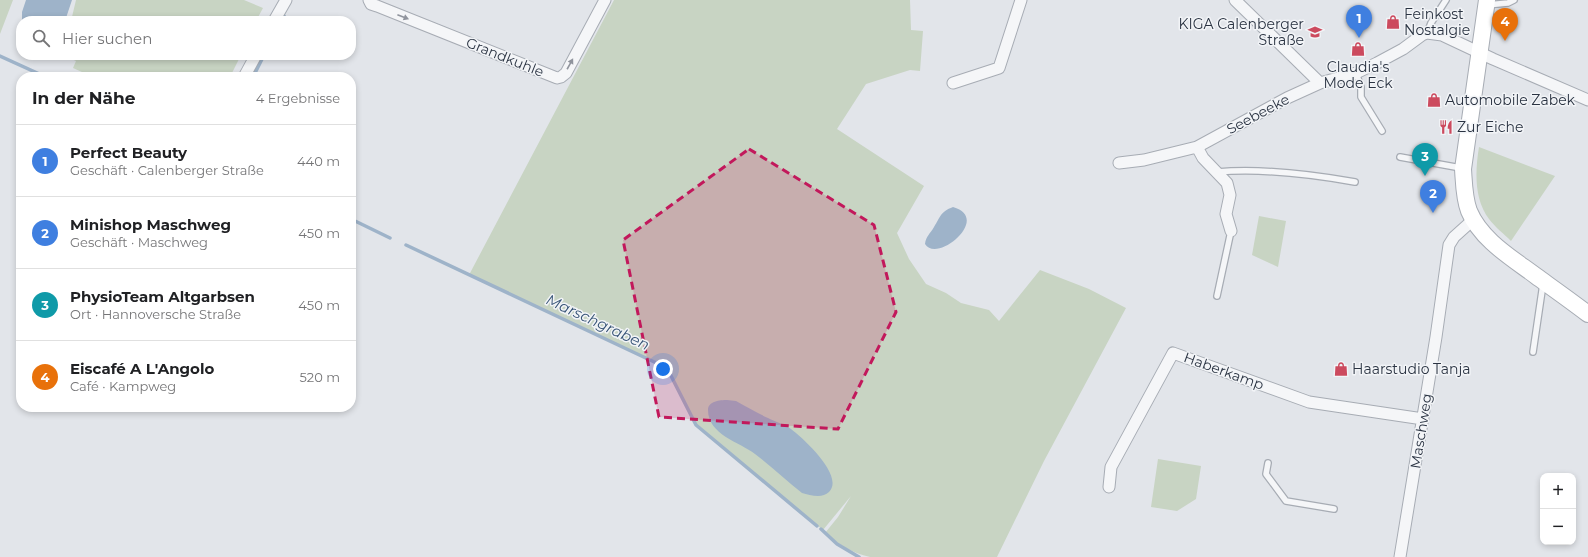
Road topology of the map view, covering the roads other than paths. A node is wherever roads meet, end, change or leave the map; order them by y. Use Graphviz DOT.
graph roads {
  1 [pos="286,0"];
  2 [pos="369,0"];
  3 [pos="1021,0"];
  4 [pos="1235,0"];
  5 [pos="1446,0"];
  6 [pos="1514,0"];
  7 [pos="605,1"];
  8 [pos="1487,2"];
  9 [pos="277,16"];
  10 [pos="1427,33"];
  11 [pos="1480,53"];
  12 [pos="253,60"];
  13 [pos="247,72"];
  14 [pos="1356,73"];
  15 [pos="1320,82"];
  16 [pos="953,83"];
  17 [pos="1588,100"];
  18 [pos="1382,131"];
  19 [pos="1197,147"];
  20 [pos="1400,157"];
  21 [pos="1119,163"];
  22 [pos="1463,169"];
  23 [pos="1216,172"];
  24 [pos="1355,182"];
  25 [pos="1474,219"];
  26 [pos="1231,231"];
  27 [pos="1544,282"];
  28 [pos="1217,296"];
  29 [pos="1588,314"];
  30 [pos="1533,352"];
  31 [pos="1423,419"];
  32 [pos="1268,463"];
  33 [pos="1109,487"];
  34 [pos="1334,509"];
  35 [pos="1400,557"];
  1 -- 9 [label="street"];
  2 -- 7 [label="street, Grandkuhle, one-way"];
  3 -- 16 [label="street"];
  4 -- 15 [label="street"];
  5 -- 10 [label="lane"];
  6 -- 8 [label="lane"];
  8 -- 11 [label="main road"];
  10 -- 11 [label="street"];
  10 -- 14 [label="street, Seebeeke"];
  11 -- 17 [label="street"];
  11 -- 22 [label="main road"];
  12 -- 13 [label="street"];
  14 -- 15 [label="street, Seebeeke"];
  14 -- 18 [label="lane"];
  15 -- 19 [label="street, Seebeeke"];
  19 -- 21 [label="street, Seebeeke"];
  19 -- 23 [label="street"];
  20 -- 22 [label="lane"];
  22 -- 25 [label="main road"];
  23 -- 24 [label="lane"];
  23 -- 26 [label="street"];
  25 -- 27 [label="main road"];
  25 -- 31 [label="street, Maschweg"];
  26 -- 28 [label="lane"];
  27 -- 29 [label="main road"];
  27 -- 30 [label="lane"];
  31 -- 33 [label="street, Haberkamp"];
  31 -- 35 [label="street, Maschweg"];
  32 -- 34 [label="lane"];
}
